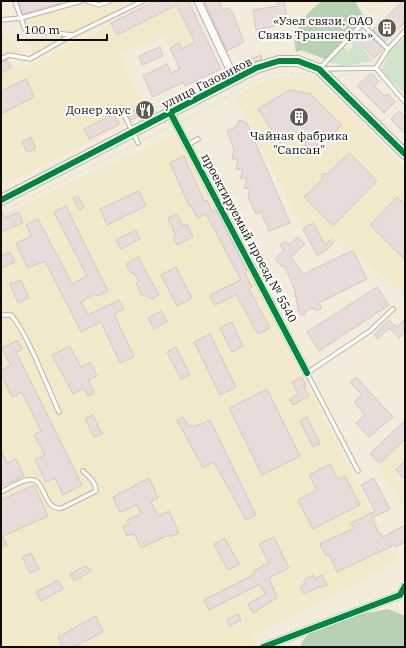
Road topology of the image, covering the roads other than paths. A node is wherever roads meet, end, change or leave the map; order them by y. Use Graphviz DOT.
graph roads {
  1 [pos="15,1"];
  2 [pos="81,1"];
  3 [pos="87,1"];
  4 [pos="110,1"];
  5 [pos="143,1"];
  6 [pos="198,1"];
  7 [pos="21,18"];
  8 [pos="367,19"];
  9 [pos="1,20"];
  10 [pos="362,24"];
  11 [pos="405,32"];
  12 [pos="73,34"];
  13 [pos="388,49"];
  14 [pos="1,59"];
  15 [pos="376,68"];
  16 [pos="319,69"];
  17 [pos="235,80"];
  18 [pos="403,98"];
  19 [pos="403,103"];
  20 [pos="121,108"];
  21 [pos="171,114"];
  22 [pos="133,133"];
  23 [pos="198,139"];
  24 [pos="138,143"];
  25 [pos="187,145"];
  26 [pos="405,154"];
  27 [pos="1,200"];
  28 [pos="393,309"];
  29 [pos="1,315"];
  30 [pos="307,373"];
  31 [pos="59,412"];
  32 [pos="83,471"];
  33 [pos="358,471"];
  34 [pos="1,492"];
  35 [pos="405,586"];
  36 [pos="263,647"];
  1 -- 7 [label="lane"];
  2 -- 7 [label="lane"];
  3 -- 4 [label="lane"];
  5 -- 12 [label="lane"];
  6 -- 17 [label="street"];
  7 -- 9 [label="lane"];
  7 -- 12 [label="lane"];
  8 -- 10 [label="lane"];
  10 -- 13 [label="lane"];
  10 -- 16 [label="lane"];
  11 -- 13 [label="lane"];
  12 -- 14 [label="lane"];
  13 -- 15 [label="lane"];
  15 -- 16 [label="lane"];
  15 -- 18 [label="lane"];
  16 -- 17 [label="street, улица Газовиков"];
  16 -- 26 [label="street, улица Газовиков"];
  17 -- 21 [label="street, улица Газовиков"];
  18 -- 19 [label="lane"];
  20 -- 22 [label="lane"];
  21 -- 22 [label="street, улица Газовиков"];
  21 -- 25 [label="street, проектируемый проезд № 5540"];
  22 -- 24 [label="lane"];
  22 -- 27 [label="street, улица Газовиков"];
  23 -- 25 [label="lane"];
  25 -- 30 [label="street, проектируемый проезд № 5540"];
  28 -- 30 [label="lane"];
  29 -- 31 [label="lane"];
  30 -- 33 [label="lane"];
  32 -- 34 [label="lane"];
  35 -- 36 [label="street"];
}
